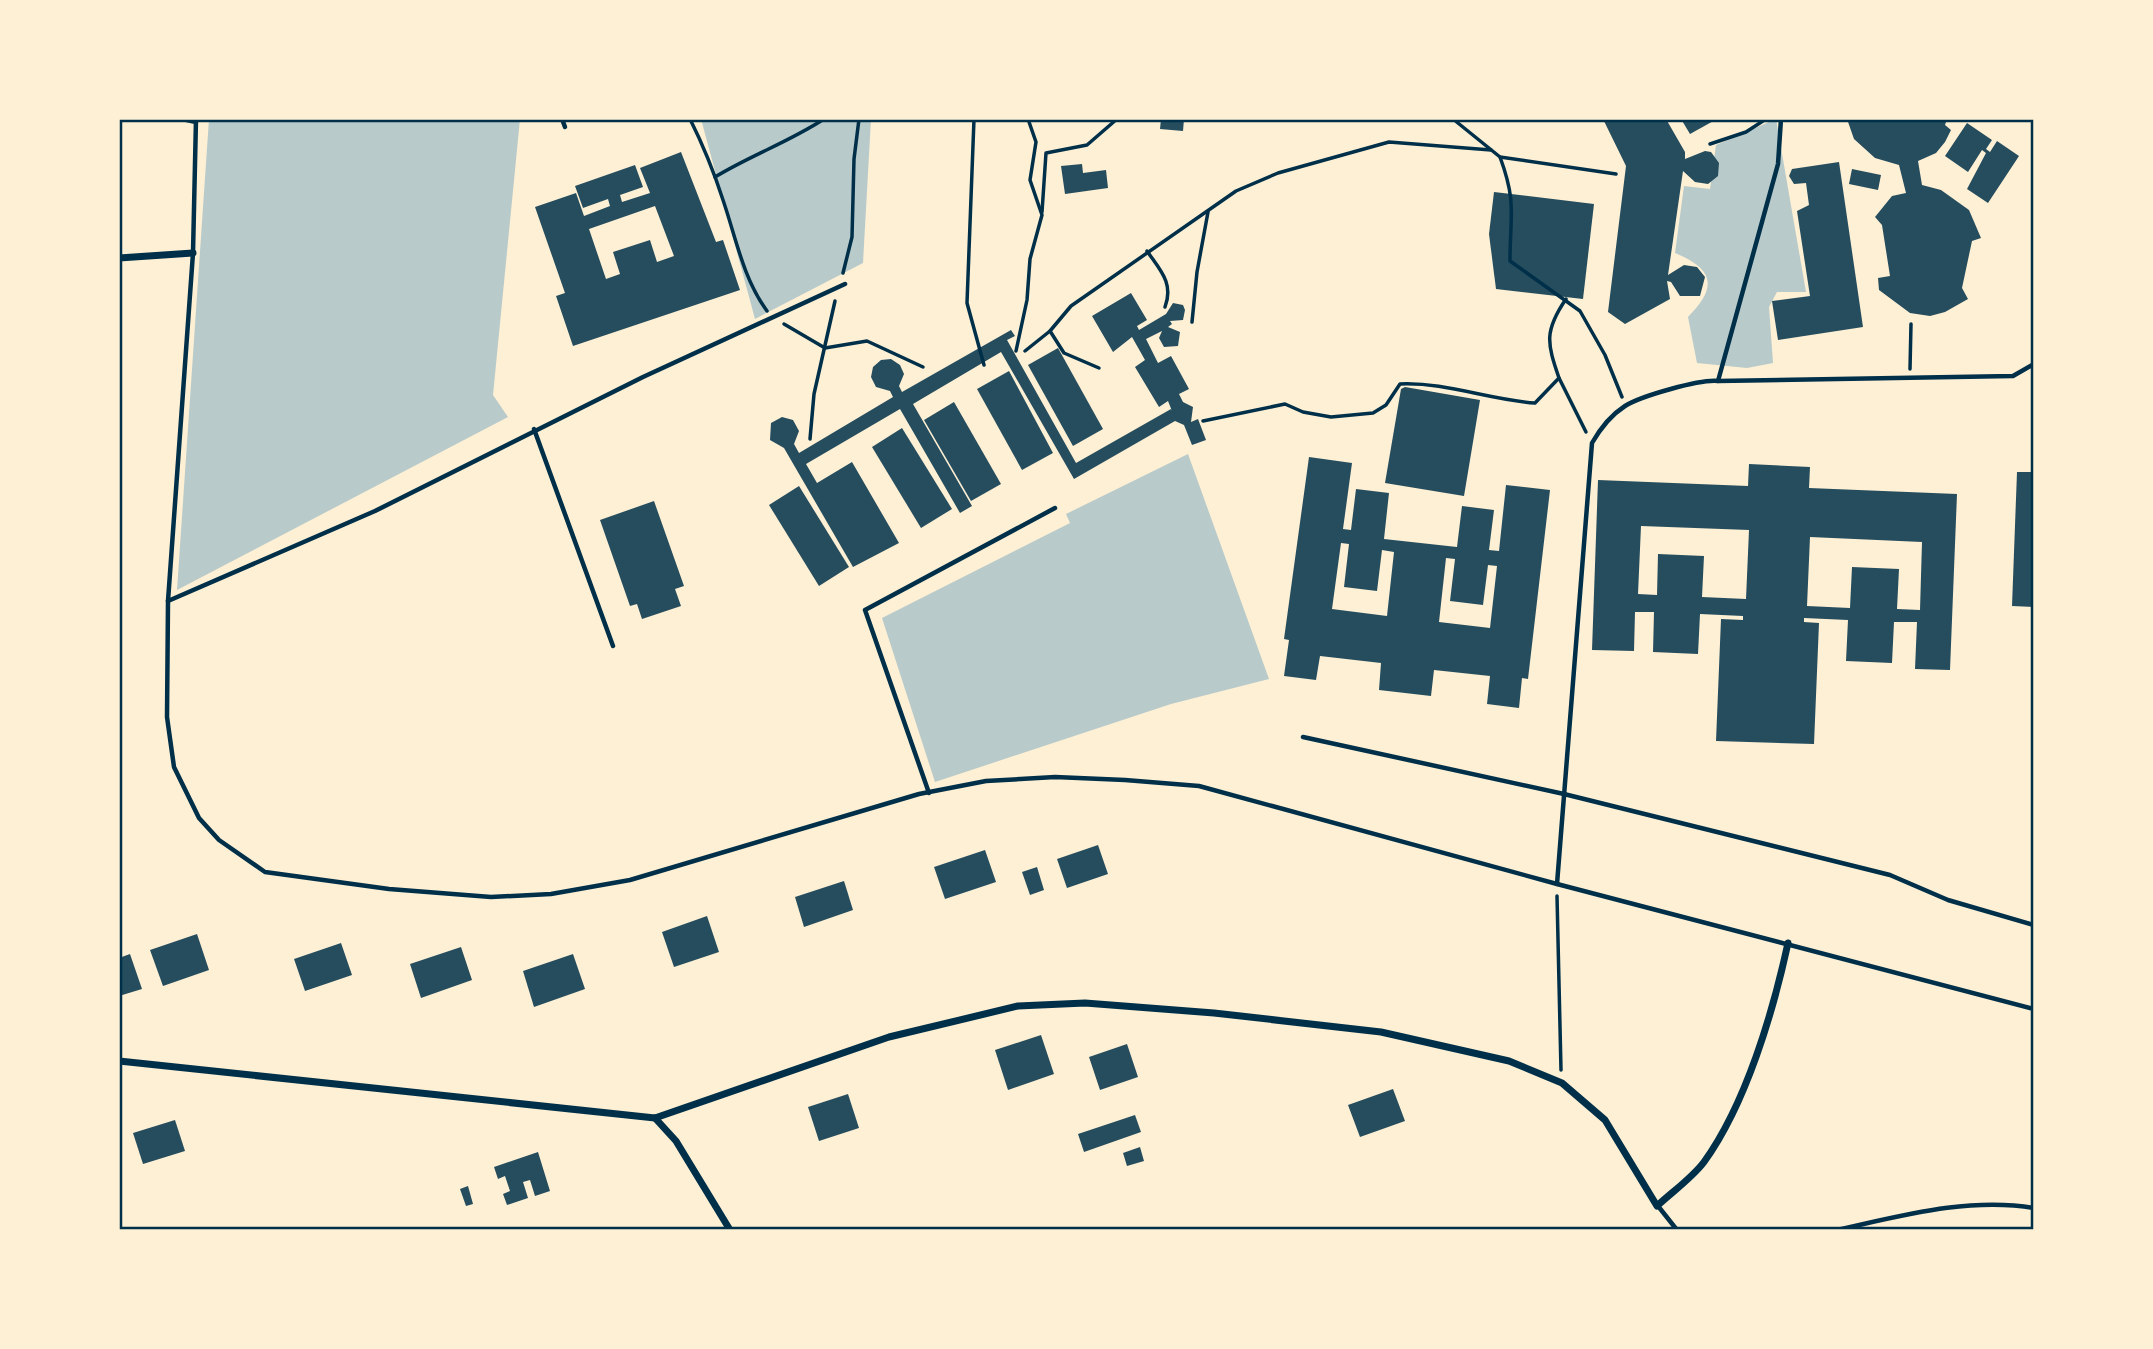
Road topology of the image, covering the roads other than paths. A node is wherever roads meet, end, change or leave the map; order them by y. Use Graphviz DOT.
graph roads {
  1 [pos="182,119"];
  2 [pos="562,119"];
  3 [pos="1781,119"];
  4 [pos="196,120"];
  5 [pos="565,127"];
  6 [pos="193,253"];
  7 [pos="119,258"];
  8 [pos="845,284"];
  9 [pos="2034,364"];
  10 [pos="1718,380"];
  11 [pos="534,429"];
  12 [pos="1055,508"];
  13 [pos="168,601"];
  14 [pos="613,646"];
  15 [pos="1303,737"];
  16 [pos="929,793"];
  17 [pos="1564,794"];
  18 [pos="1557,884"];
  19 [pos="2034,925"];
  20 [pos="1788,943"];
  21 [pos="2034,1009"];
  22 [pos="119,1061"];
  23 [pos="655,1118"];
  24 [pos="1657,1206"];
  25 [pos="2034,1208"];
  26 [pos="730,1230"];
  27 [pos="1677,1230"];
  28 [pos="1837,1230"];
  1 -- 4 [label="lane"];
  2 -- 5 [label="lane"];
  3 -- 10 [label="lane"];
  4 -- 6 [label="lane"];
  6 -- 7 [label="street"];
  6 -- 13 [label="lane"];
  8 -- 11 [label="lane"];
  9 -- 10 [label="lane"];
  10 -- 17 [label="lane"];
  11 -- 13 [label="lane"];
  11 -- 14 [label="lane"];
  12 -- 16 [label="lane"];
  13 -- 16 [label="lane"];
  15 -- 17 [label="lane"];
  16 -- 18 [label="lane"];
  17 -- 18 [label="lane"];
  17 -- 19 [label="lane"];
  18 -- 20 [label="lane"];
  20 -- 21 [label="lane"];
  20 -- 24 [label="street"];
  22 -- 23 [label="street"];
  23 -- 24 [label="street"];
  23 -- 26 [label="street"];
  24 -- 27 [label="lane"];
  25 -- 28 [label="lane"];
}
